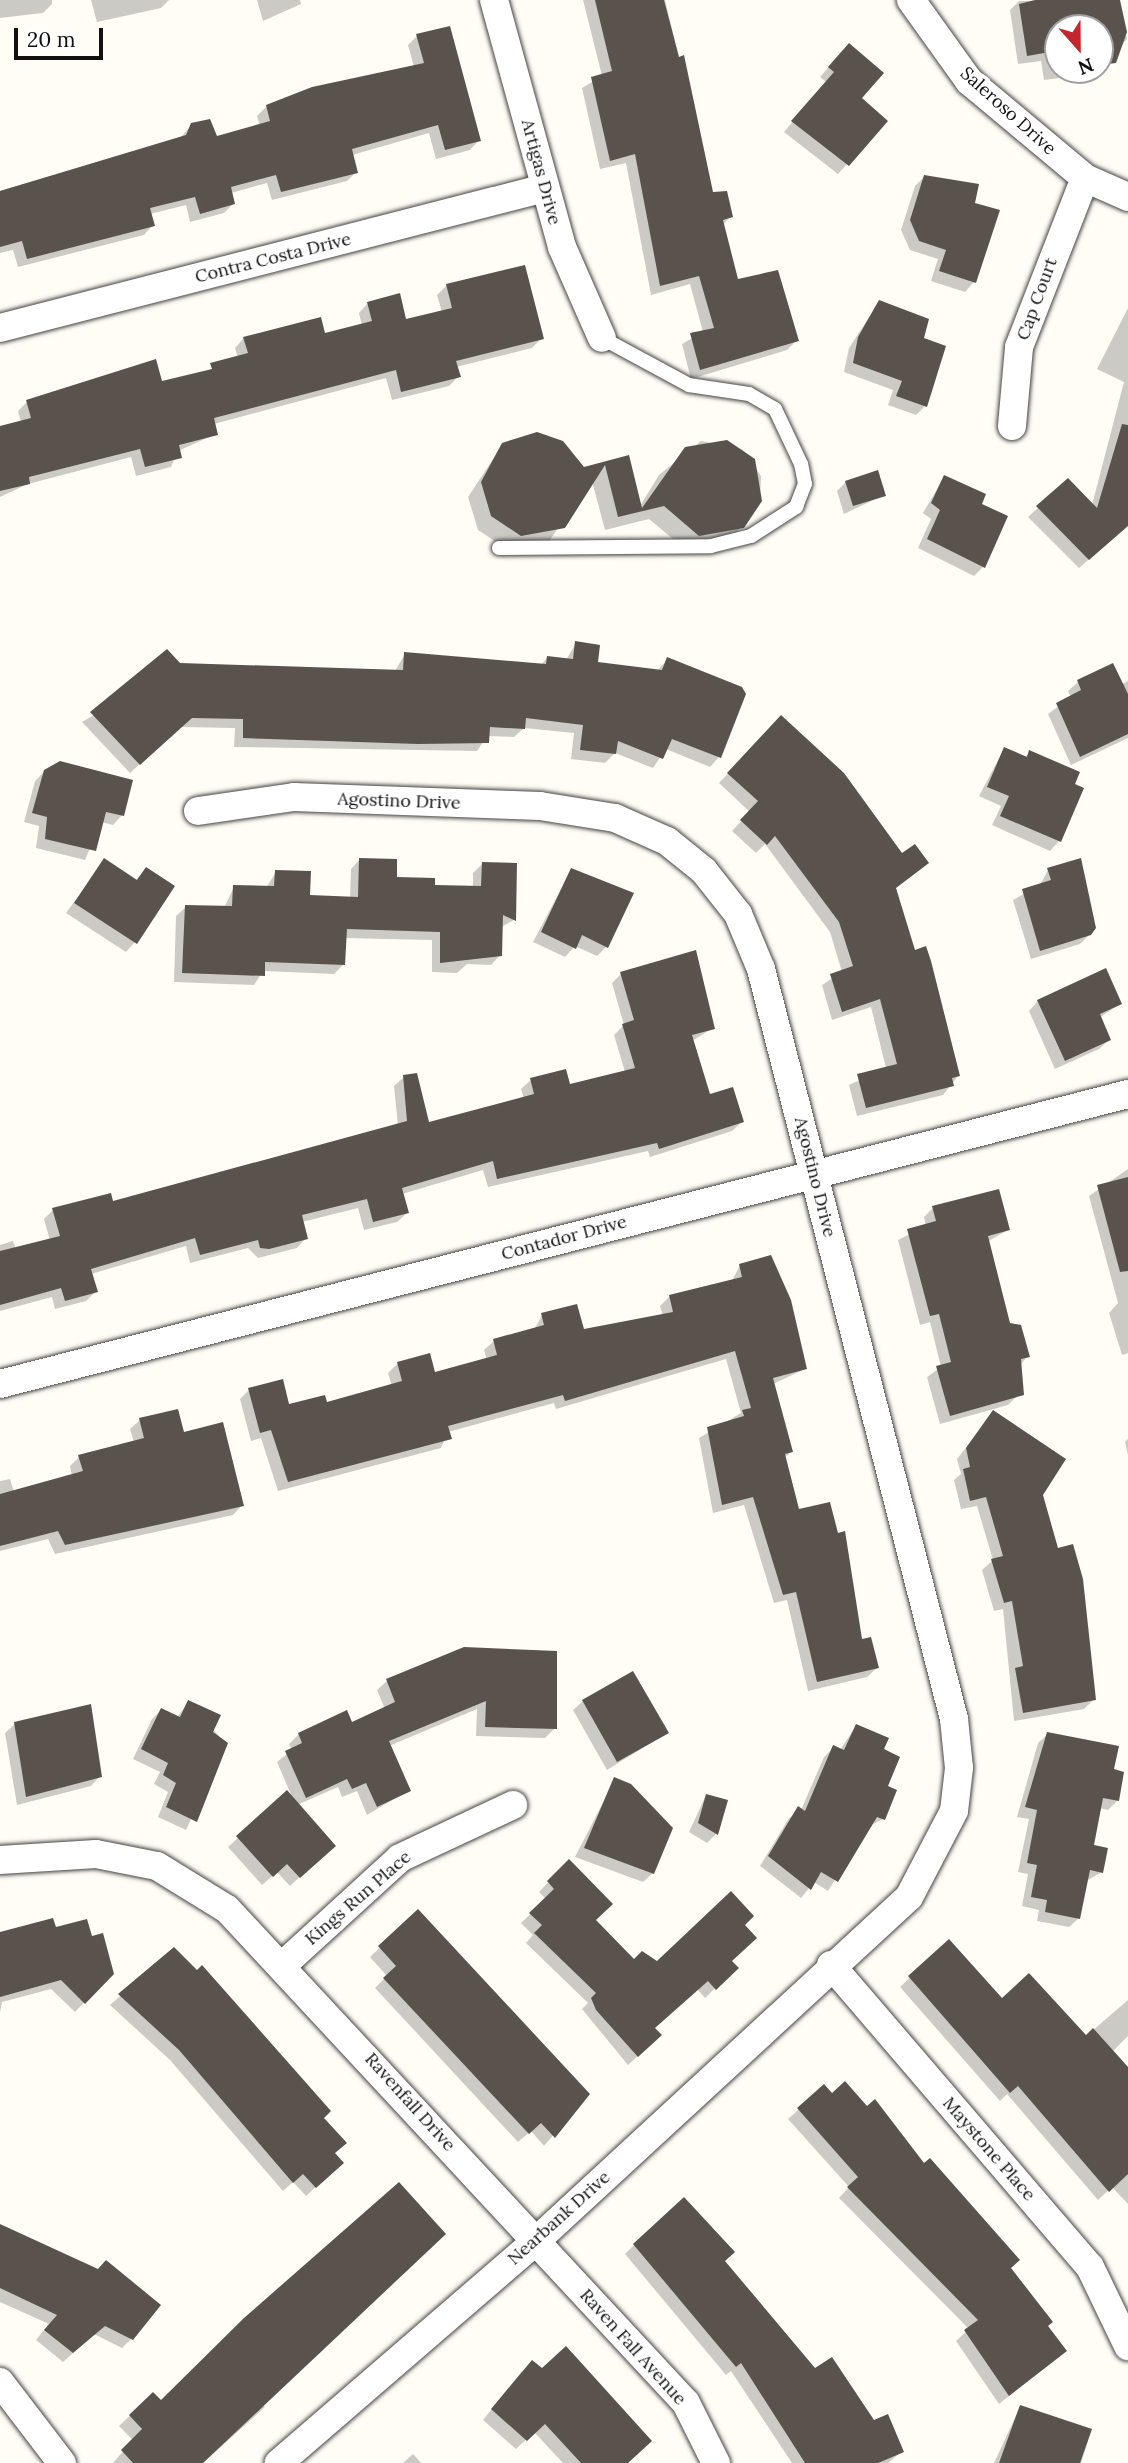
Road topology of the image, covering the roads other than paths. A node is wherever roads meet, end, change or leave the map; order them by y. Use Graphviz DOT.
graph roads {
  1 [pos="494,0"];
  2 [pos="911,0"];
  3 [pos="1086,178"];
  4 [pos="545,188"];
  5 [pos="1128,197"];
  6 [pos="0,328"];
  7 [pos="602,338"];
  8 [pos="1012,426"];
  9 [pos="499,548"];
  10 [pos="198,811"];
  11 [pos="1128,1094"];
  12 [pos="813,1173"];
  13 [pos="0,1384"];
  14 [pos="513,1805"];
  15 [pos="0,1860"];
  16 [pos="284,1964"];
  17 [pos="831,1965"];
  18 [pos="536,2241"];
  19 [pos="1128,2346"];
  20 [pos="0,2382"];
  21 [pos="62,2463"];
  22 [pos="279,2463"];
  23 [pos="716,2463"];
  1 -- 4 [label="street, Artigas Drive"];
  2 -- 3 [label="street, Saleroso Drive"];
  3 -- 5 [label="street, Saleroso Drive"];
  3 -- 8 [label="street, Cap Court"];
  4 -- 6 [label="street, Contra Costa Drive"];
  4 -- 7 [label="street, Artigas Drive"];
  7 -- 9 [label="lane"];
  10 -- 12 [label="street, Agostino Drive"];
  11 -- 12 [label="street, Contador Drive"];
  12 -- 13 [label="street, Contador Drive"];
  12 -- 17 [label="street, Agostino Drive"];
  14 -- 16 [label="street, Kings Run Place"];
  15 -- 16 [label="street, Ravenfall Drive"];
  16 -- 18 [label="street, Ravenfall Drive"];
  17 -- 18 [label="street, Nearbank Drive"];
  17 -- 19 [label="street, Maystone Place"];
  18 -- 22 [label="street, Nearbank Drive"];
  18 -- 23 [label="street, Raven Fall Avenue"];
  20 -- 21 [label="street"];
}
